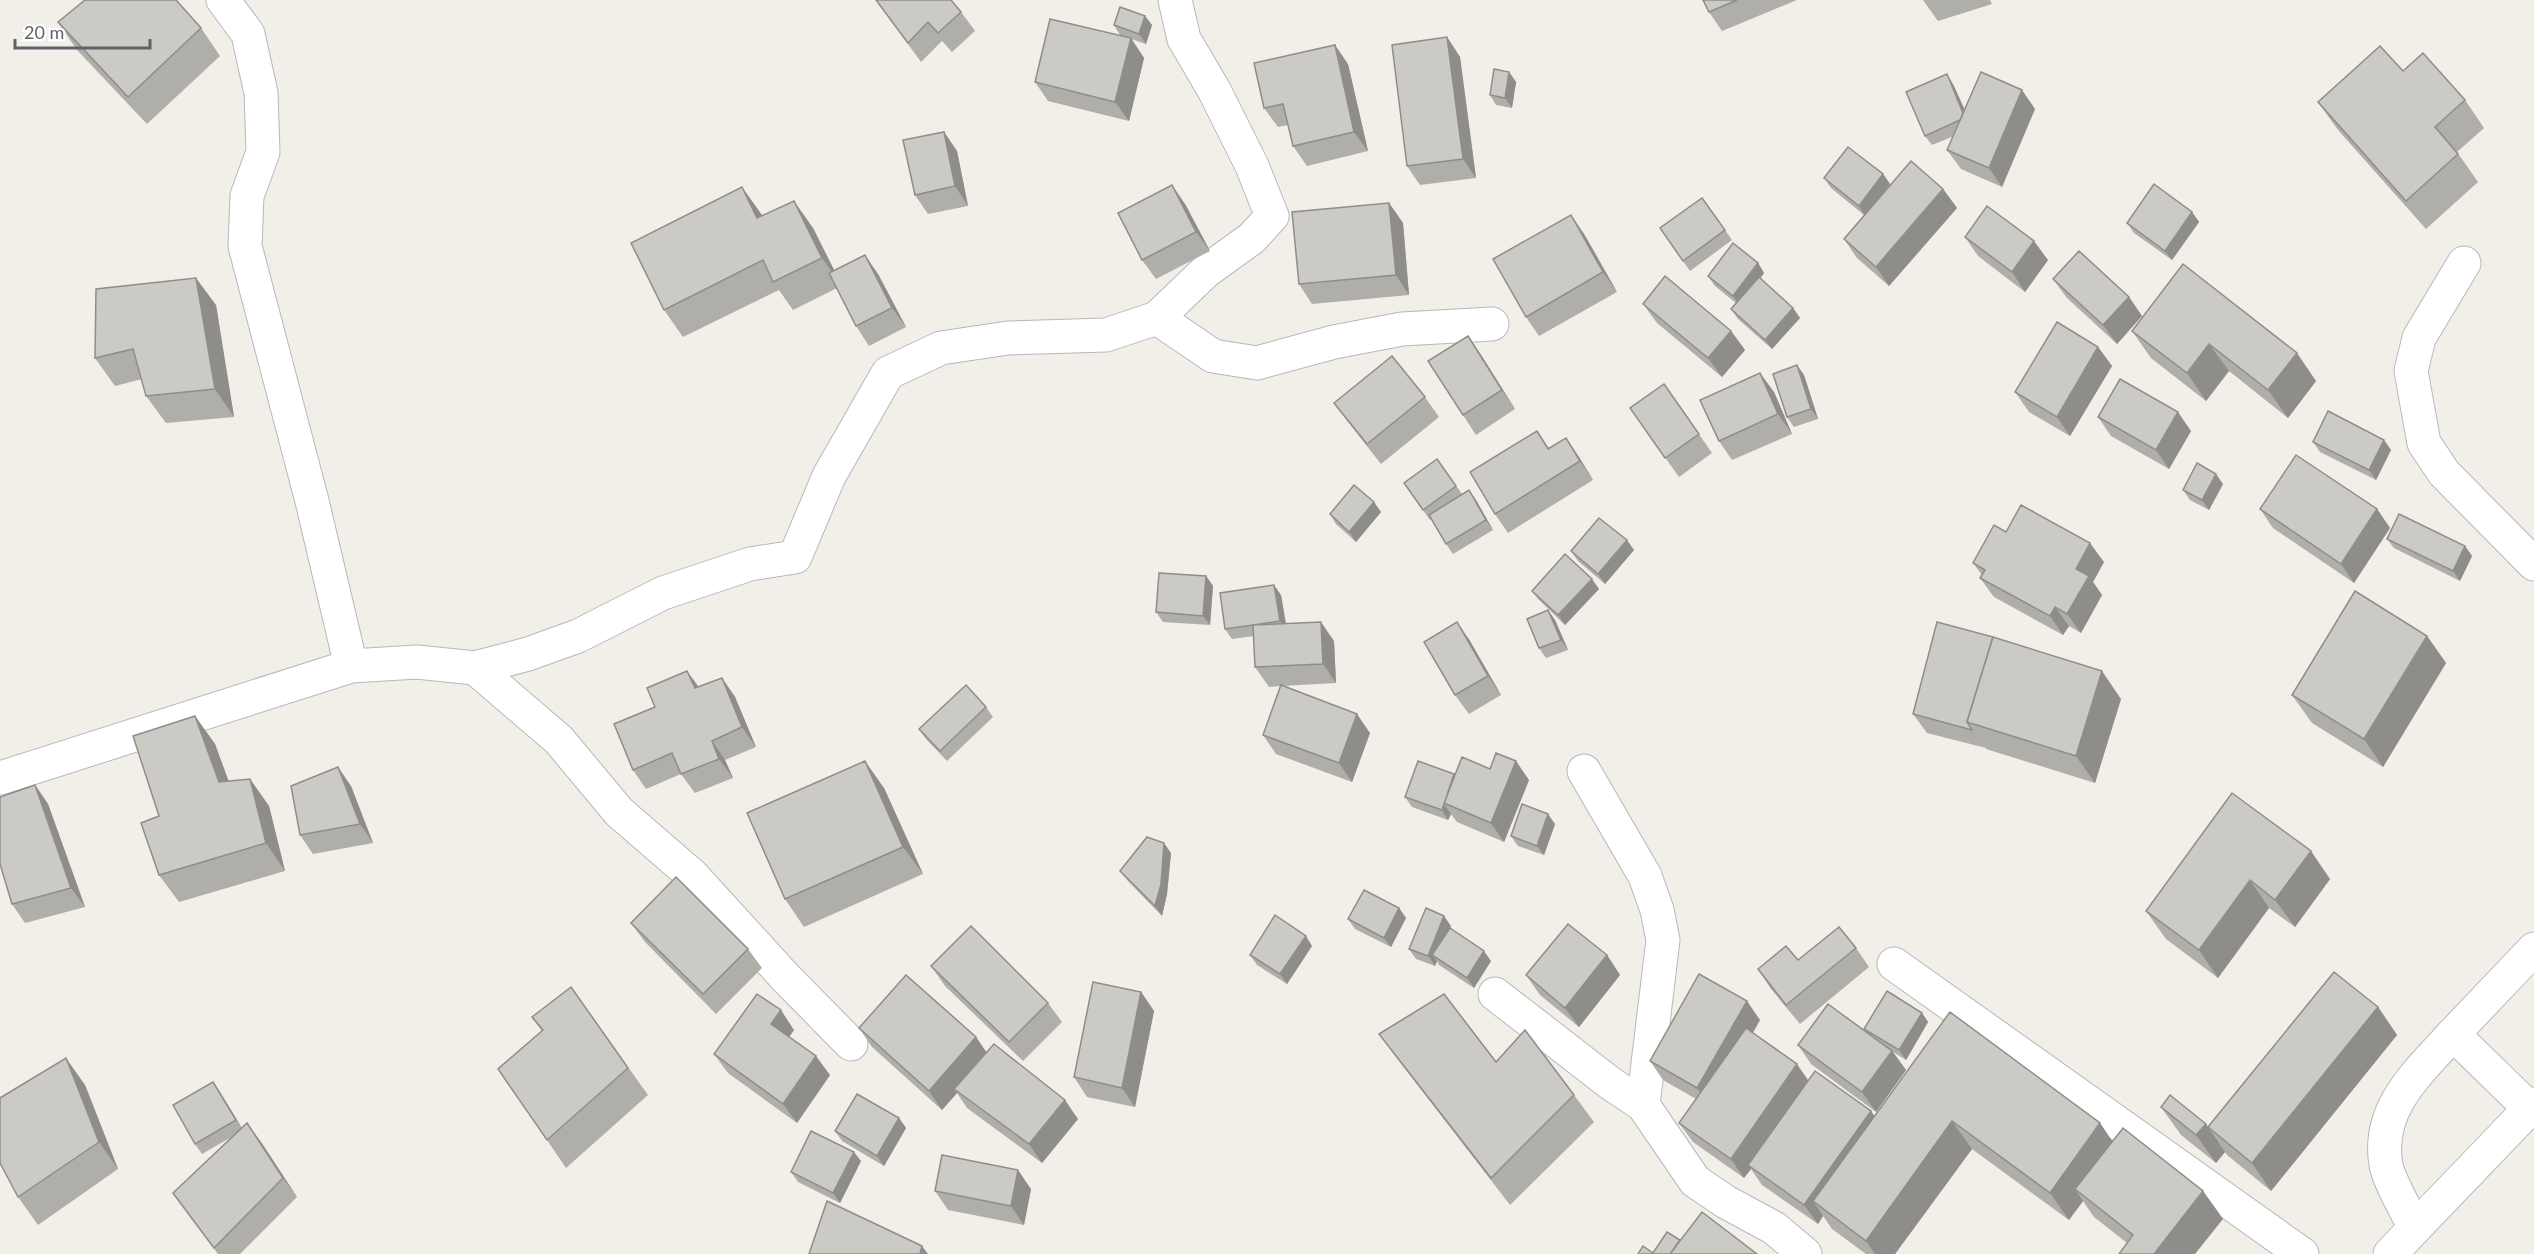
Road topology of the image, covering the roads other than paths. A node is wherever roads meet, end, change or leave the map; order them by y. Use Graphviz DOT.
graph roads {
  1 [pos="223,0"];
  2 [pos="1175,0"];
  3 [pos="2464,263"];
  4 [pos="1157,318"];
  5 [pos="1492,324"];
  6 [pos="2534,564"];
  7 [pos="351,666"];
  8 [pos="475,668"];
  9 [pos="1584,771"];
  10 [pos="0,778"];
  11 [pos="2534,949"];
  12 [pos="1894,964"];
  13 [pos="1495,994"];
  14 [pos="2453,1034"];
  15 [pos="851,1044"];
  16 [pos="1643,1105"];
  17 [pos="2532,1106"];
  18 [pos="2415,1228"];
  19 [pos="1805,1254"];
  20 [pos="2302,1254"];
  21 [pos="2390,1254"];
  1 -- 7 [label="street"];
  2 -- 4 [label="street"];
  3 -- 6 [label="street"];
  4 -- 5 [label="street"];
  4 -- 8 [label="street"];
  7 -- 8 [label="street"];
  7 -- 10 [label="street"];
  8 -- 15 [label="street"];
  9 -- 16 [label="street"];
  11 -- 14 [label="street"];
  12 -- 20 [label="street"];
  13 -- 16 [label="street"];
  14 -- 17 [label="street"];
  14 -- 18 [label="street"];
  16 -- 19 [label="street"];
  17 -- 18 [label="street"];
  18 -- 21 [label="street"];
}
